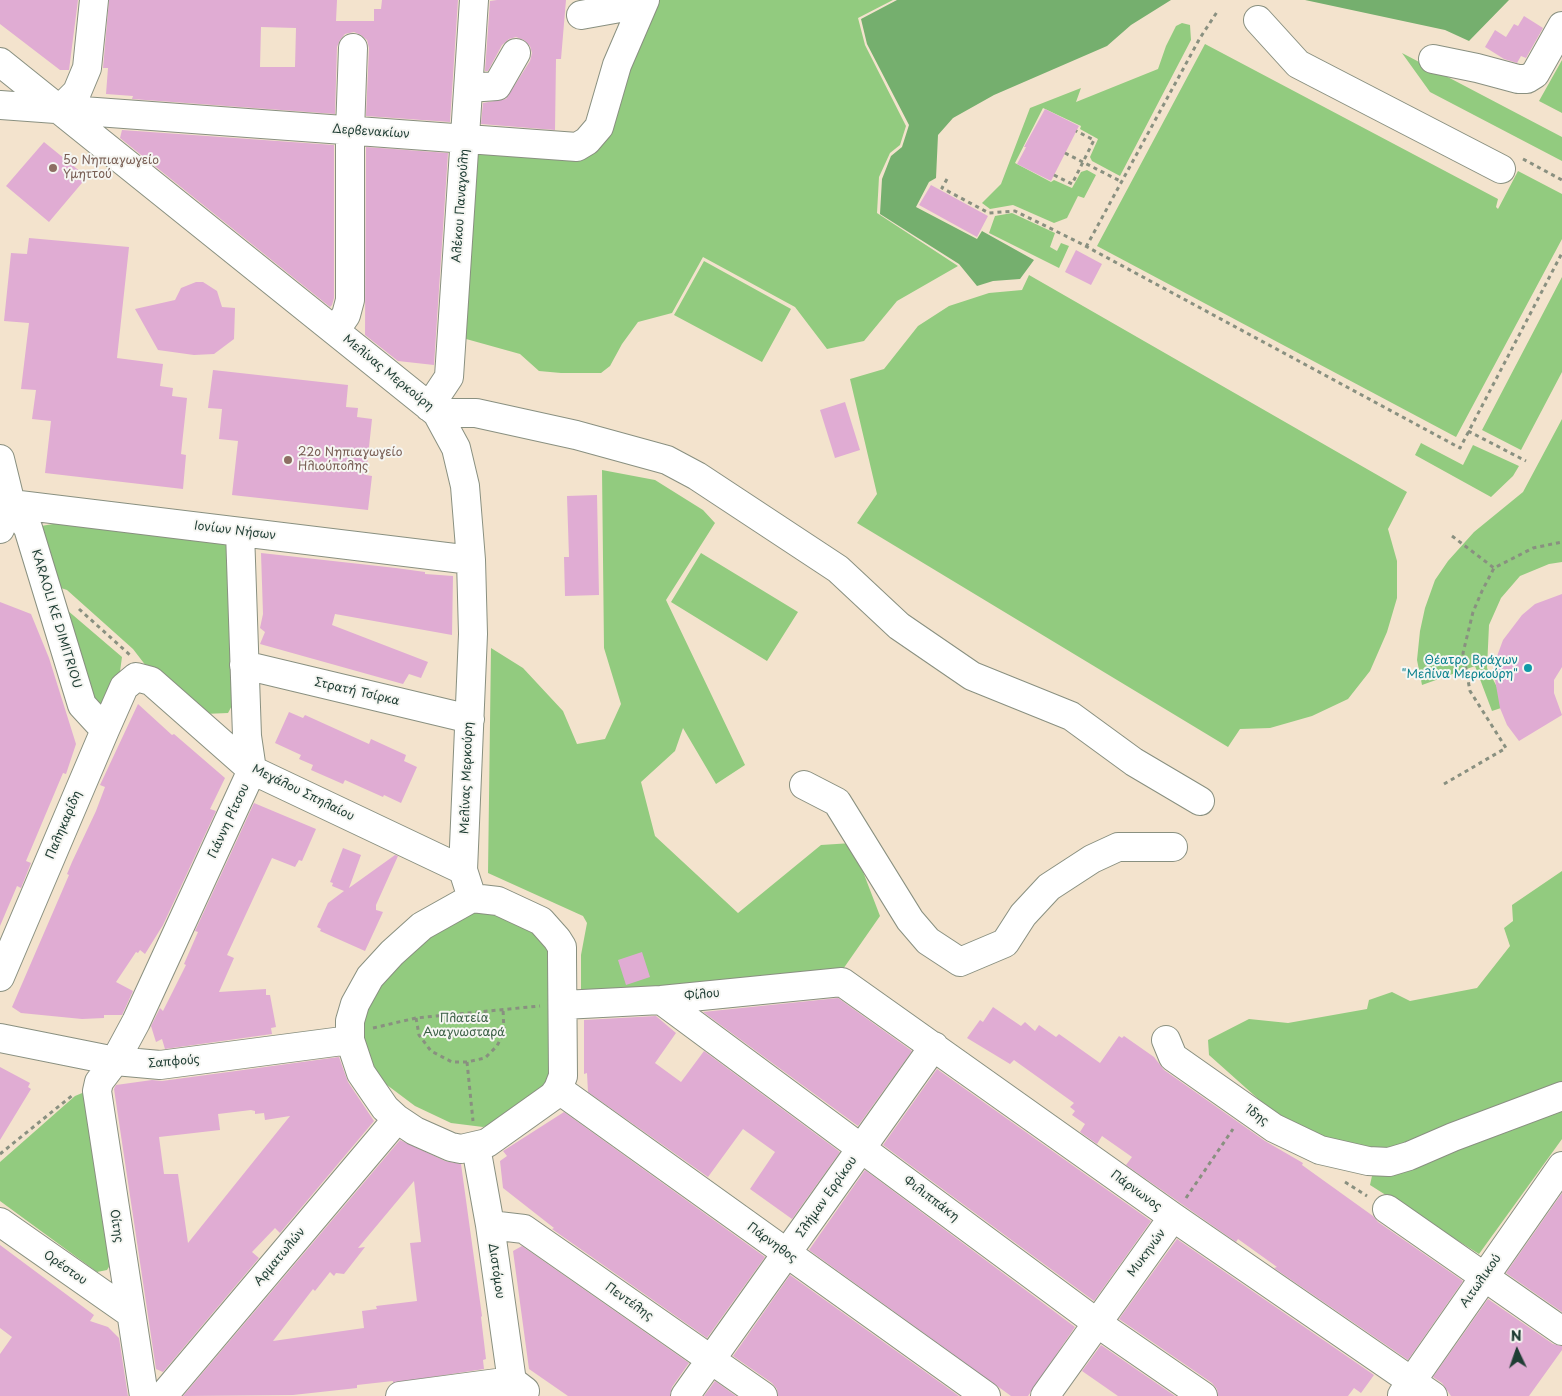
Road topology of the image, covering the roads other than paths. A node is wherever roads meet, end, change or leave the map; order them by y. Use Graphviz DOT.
graph roads {
  1 [pos="94,0"];
  2 [pos="474,0"];
  3 [pos="642,5"];
  4 [pos="581,16"];
  5 [pos="1258,20"];
  6 [pos="1562,26"];
  7 [pos="353,48"];
  8 [pos="516,53"];
  9 [pos="1433,59"];
  10 [pos="0,62"];
  11 [pos="469,88"];
  12 [pos="0,105"];
  13 [pos="59,110"];
  14 [pos="350,131"];
  15 [pos="466,139"];
  16 [pos="1501,169"];
  17 [pos="335,331"];
  18 [pos="433,410"];
  19 [pos="0,459"];
  20 [pos="6,501"];
  21 [pos="0,529"];
  22 [pos="240,532"];
  23 [pos="471,560"];
  24 [pos="244,665"];
  25 [pos="136,678"];
  26 [pos="470,719"];
  27 [pos="105,730"];
  28 [pos="252,770"];
  29 [pos="804,786"];
  30 [pos="1200,802"];
  31 [pos="1173,847"];
  32 [pos="463,870"];
  33 [pos="472,898"];
  34 [pos="0,977"];
  35 [pos="842,982"];
  36 [pos="661,1000"];
  37 [pos="563,1005"];
  38 [pos="0,1038"];
  39 [pos="350,1040"];
  40 [pos="1166,1040"];
  41 [pos="934,1046"];
  42 [pos="116,1060"];
  43 [pos="558,1089"];
  44 [pos="1562,1096"];
  45 [pos="396,1119"];
  46 [pos="476,1147"];
  47 [pos="862,1148"];
  48 [pos="1561,1168"];
  49 [pos="1387,1210"];
  50 [pos="1173,1217"];
  51 [pos="0,1222"];
  52 [pos="490,1226"];
  53 [pos="786,1254"];
  54 [pos="1484,1277"];
  55 [pos="130,1313"];
  56 [pos="1097,1323"];
  57 [pos="1562,1331"];
  58 [pos="711,1360"];
  59 [pos="519,1391"];
  60 [pos="1415,1391"];
  61 [pos="144,1396"];
  62 [pos="164,1396"];
  63 [pos="400,1396"];
  64 [pos="685,1396"];
  65 [pos="763,1396"];
  66 [pos="986,1396"];
  67 [pos="1045,1396"];
  68 [pos="1203,1396"];
  1 -- 13 [label="street"];
  2 -- 11 [label="street, Αλέκου Παναγούλη"];
  3 -- 4 [label="street"];
  3 -- 15 [label="street, Δερβενακίων"];
  5 -- 16 [label="street"];
  6 -- 9 [label="street"];
  7 -- 14 [label="street"];
  8 -- 11 [label="street"];
  10 -- 13 [label="street, Μελίνας Μερκούρη"];
  11 -- 15 [label="street, Αλέκου Παναγούλη"];
  12 -- 13 [label="street, Δερβενακίων"];
  13 -- 14 [label="street, Δερβενακίων"];
  13 -- 17 [label="street, Μελίνας Μερκούρη"];
  14 -- 15 [label="street, Δερβενακίων"];
  14 -- 17 [label="street"];
  15 -- 18 [label="street, Αλέκου Παναγούλη"];
  17 -- 18 [label="street, Μελίνας Μερκούρη"];
  18 -- 23 [label="street, Μελίνας Μερκούρη"];
  18 -- 30 [label="street"];
  19 -- 20 [label="street"];
  20 -- 21 [label="street"];
  20 -- 22 [label="street, Ιονίων Νήσων"];
  20 -- 27 [label="street, KARAOLI KE DIMITRIOU"];
  22 -- 23 [label="street, Ιονίων Νήσων"];
  22 -- 24 [label="street, Γιάννη Ρίτσου"];
  23 -- 26 [label="street, Μελίνας Μερκούρη"];
  24 -- 26 [label="street, Στρατή Τσίρκα"];
  24 -- 28 [label="street, Γιάννη Ρίτσου"];
  25 -- 27 [label="street, Παληκαρίδη"];
  25 -- 28 [label="street, Μεγάλου Σπηλαίου"];
  26 -- 32 [label="street, Μελίνας Μερκούρη"];
  27 -- 34 [label="street, Παληκαρίδη"];
  28 -- 32 [label="street, Μεγάλου Σπηλαίου"];
  28 -- 42 [label="street, Γιάννη Ρίτσου"];
  29 -- 31 [label="street"];
  32 -- 33 [label="street"];
  33 -- 37 [label="street"];
  33 -- 39 [label="street"];
  35 -- 36 [label="street, Φίλου"];
  35 -- 41 [label="street, Πάρνωνος"];
  36 -- 37 [label="street, Φίλου"];
  36 -- 47 [label="street, Φιλιππάκη"];
  37 -- 43 [label="street"];
  38 -- 42 [label="street, Σαπφούς"];
  39 -- 42 [label="street, Σαπφούς"];
  39 -- 45 [label="street"];
  40 -- 44 [label="street, Ίδης"];
  41 -- 47 [label="street, Σλήμαν Ερρίκου"];
  41 -- 50 [label="street, Πάρνωνος"];
  42 -- 55 [label="street, Οίτης"];
  43 -- 46 [label="street"];
  43 -- 53 [label="street, Πάρνηθος"];
  45 -- 46 [label="street"];
  45 -- 62 [label="street, Αρματωλών"];
  46 -- 52 [label="street, Διστόμου"];
  47 -- 53 [label="street, Σλήμαν Ερρίκου"];
  47 -- 56 [label="street, Φιλιππάκη"];
  48 -- 54 [label="street, Αιτωλικού"];
  49 -- 54 [label="street"];
  50 -- 56 [label="street, Μυκηνών"];
  50 -- 60 [label="street, Πάρνωνος"];
  51 -- 55 [label="street, Ορέστου"];
  52 -- 58 [label="street, Πεντέλης"];
  52 -- 59 [label="street, Διστόμου"];
  53 -- 58 [label="street, Σλήμαν Ερρίκου"];
  53 -- 66 [label="street, Πάρνηθος"];
  54 -- 57 [label="street"];
  54 -- 60 [label="street, Αιτωλικού"];
  55 -- 61 [label="street, Οίτης"];
  56 -- 67 [label="street, Μυκηνών"];
  56 -- 68 [label="street, Φιλιππάκη"];
  58 -- 64 [label="street, Σλήμαν Ερρίκου"];
  58 -- 65 [label="street, Πεντέλης"];
  59 -- 63 [label="street"];
}
